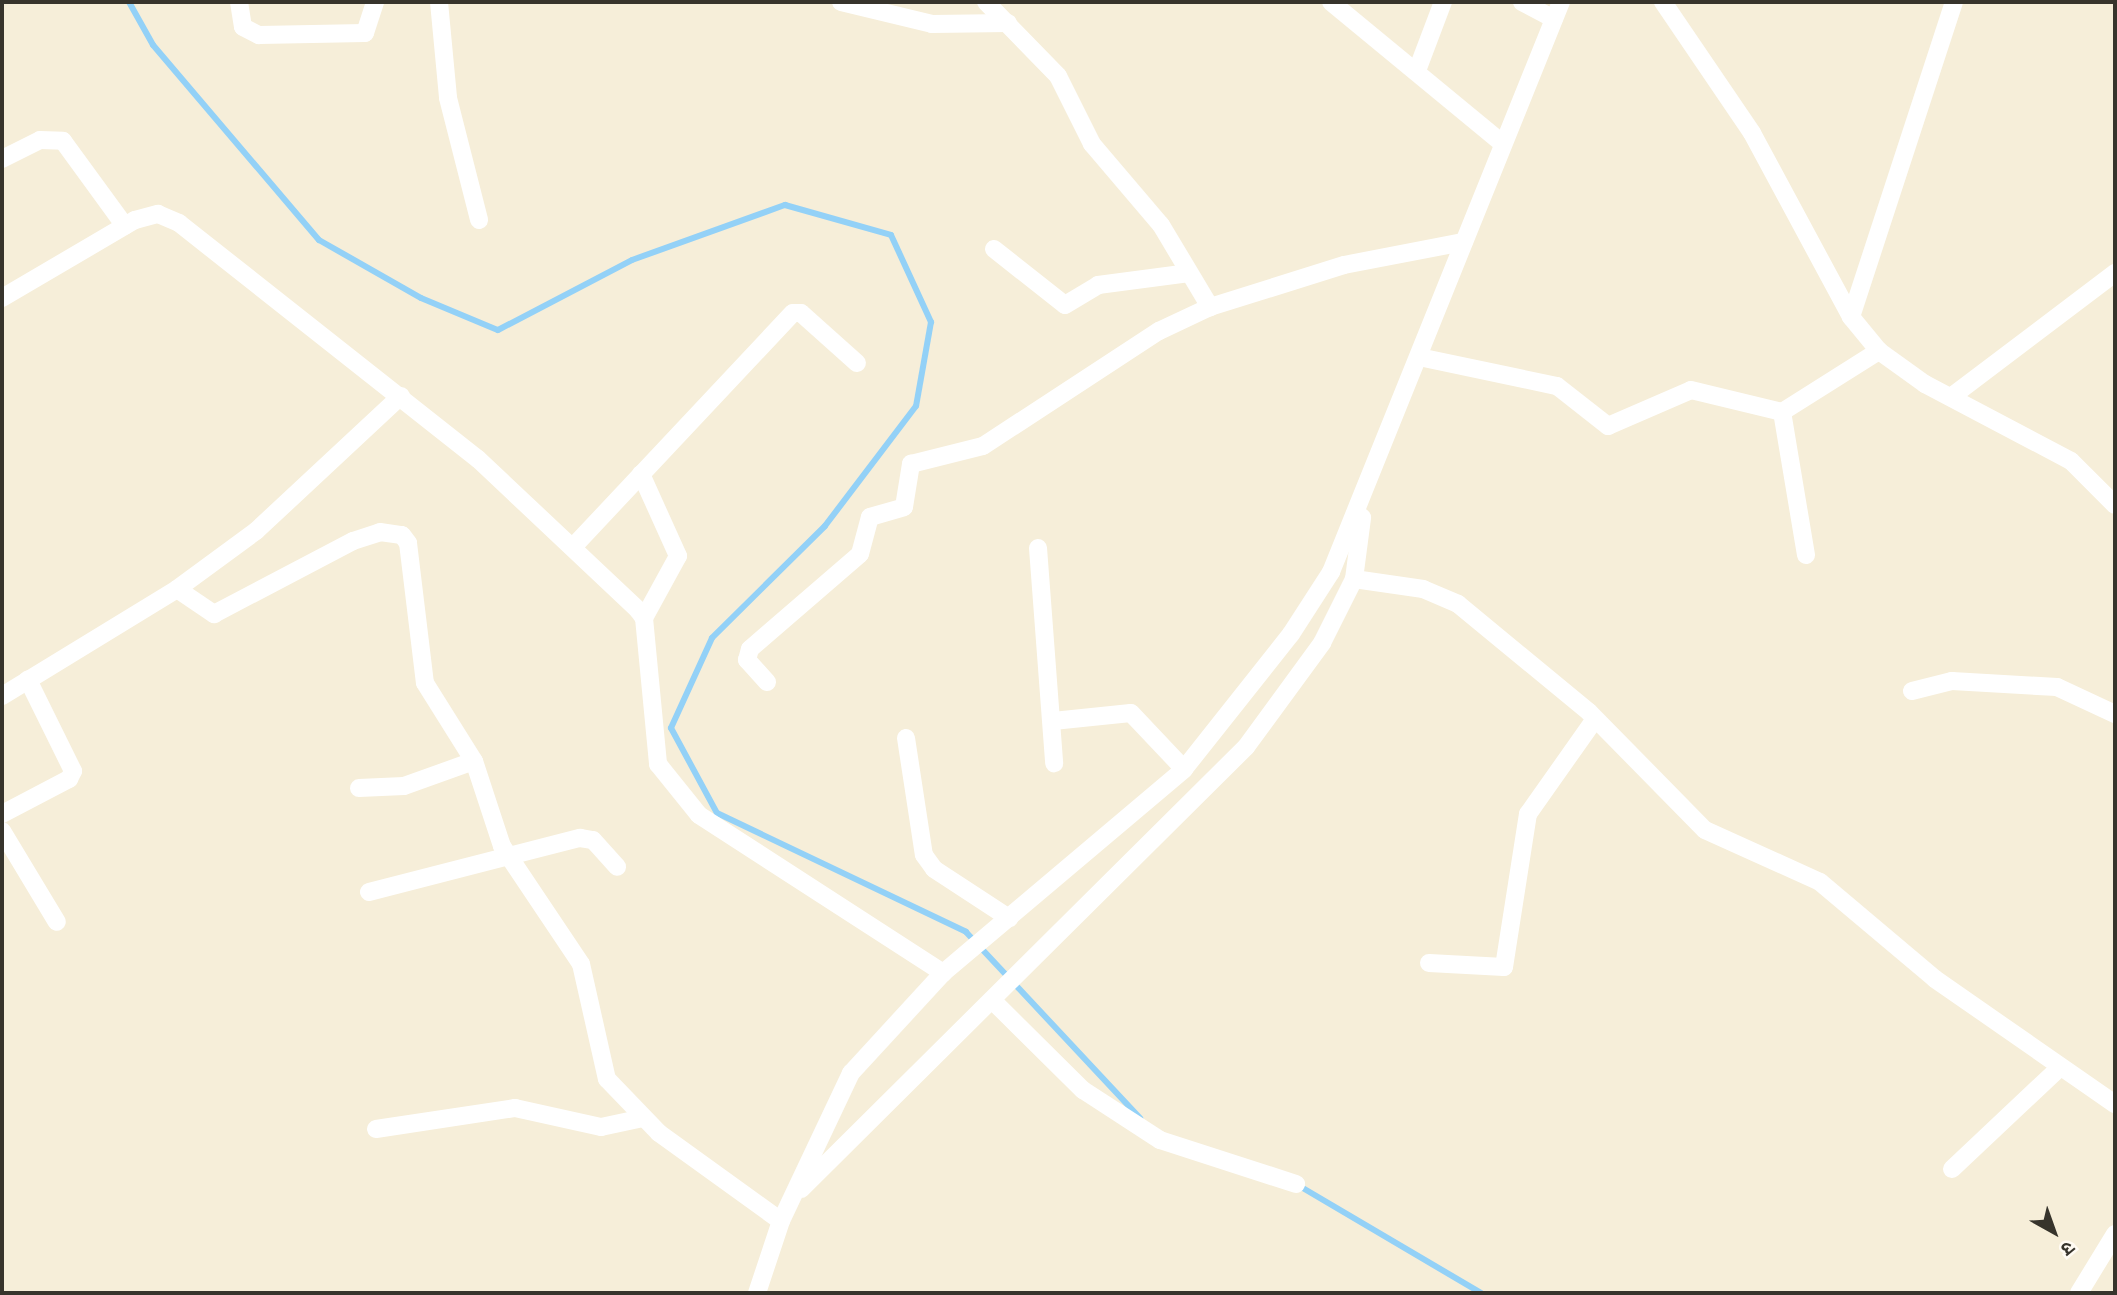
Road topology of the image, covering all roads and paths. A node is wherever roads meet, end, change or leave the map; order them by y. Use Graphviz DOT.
graph roads {
  1 [pos="239,2"];
  2 [pos="375,2"];
  3 [pos="439,2"];
  4 [pos="841,2"];
  5 [pos="986,2"];
  6 [pos="1331,2"];
  7 [pos="1443,2"];
  8 [pos="1522,2"];
  9 [pos="1560,2"];
  10 [pos="1663,2"];
  11 [pos="1954,2"];
  12 [pos="1554,19"];
  13 [pos="1008,23"];
  14 [pos="1418,68"];
  15 [pos="1501,142"];
  16 [pos="2,159"];
  17 [pos="479,220"];
  18 [pos="125,226"];
  19 [pos="1464,242"];
  20 [pos="994,249"];
  21 [pos="1189,273"];
  22 [pos="2115,273"];
  23 [pos="2,298"];
  24 [pos="1210,307"];
  25 [pos="1851,317"];
  26 [pos="1878,351"];
  27 [pos="1419,357"];
  28 [pos="857,363"];
  29 [pos="401,396"];
  30 [pos="1951,397"];
  31 [pos="1782,412"];
  32 [pos="641,474"];
  33 [pos="2115,478"];
  34 [pos="2094,479"];
  35 [pos="1364,501"];
  36 [pos="2115,505"];
  37 [pos="573,547"];
  38 [pos="1038,548"];
  39 [pos="1806,555"];
  40 [pos="1354,579"];
  41 [pos="177,589"];
  42 [pos="644,618"];
  43 [pos="28,680"];
  44 [pos="767,682"];
  45 [pos="1912,691"];
  46 [pos="2,696"];
  47 [pos="2115,714"];
  48 [pos="1595,719"];
  49 [pos="1053,721"];
  50 [pos="906,738"];
  51 [pos="474,761"];
  52 [pos="1055,762"];
  53 [pos="1184,769"];
  54 [pos="359,788"];
  55 [pos="2,814"];
  56 [pos="2,831"];
  57 [pos="511,858"];
  58 [pos="617,867"];
  59 [pos="369,892"];
  60 [pos="1009,918"];
  61 [pos="57,922"];
  62 [pos="1429,963"];
  63 [pos="943,973"];
  64 [pos="996,996"];
  65 [pos="2059,1068"];
  66 [pos="2115,1104"];
  67 [pos="643,1118"];
  68 [pos="376,1129"];
  69 [pos="1952,1169"];
  70 [pos="1296,1184"];
  71 [pos="793,1197"];
  72 [pos="781,1221"];
  73 [pos="2115,1234"];
  74 [pos="757,1293"];
  75 [pos="2079,1293"];
  1 -- 2 [label="street"];
  3 -- 17 [label="street"];
  4 -- 13 [label="street"];
  5 -- 13 [label="street"];
  6 -- 14 [label="street"];
  7 -- 14 [label="street"];
  8 -- 12 [label="street"];
  9 -- 12 [label="street"];
  10 -- 25 [label="street"];
  11 -- 25 [label="street"];
  12 -- 15 [label="street"];
  13 -- 21 [label="street"];
  14 -- 15 [label="street"];
  15 -- 19 [label="street"];
  16 -- 18 [label="street"];
  18 -- 23 [label="street"];
  18 -- 29 [label="street"];
  19 -- 24 [label="street"];
  19 -- 27 [label="street"];
  20 -- 21 [label="street"];
  21 -- 24 [label="street"];
  22 -- 30 [label="street"];
  24 -- 44 [label="street"];
  25 -- 26 [label="street"];
  26 -- 30 [label="street"];
  26 -- 31 [label="street"];
  27 -- 31 [label="street"];
  27 -- 35 [label="street"];
  28 -- 32 [label="street"];
  29 -- 37 [label="street"];
  29 -- 41 [label="street"];
  30 -- 34 [label="street"];
  31 -- 39 [label="street"];
  32 -- 37 [label="street"];
  32 -- 42 [label="street"];
  33 -- 34 [label="street"];
  34 -- 36 [label="street"];
  35 -- 40 [label="street"];
  35 -- 53 [label="street"];
  37 -- 42 [label="street"];
  38 -- 49 [label="street"];
  40 -- 48 [label="street"];
  40 -- 64 [label="street"];
  41 -- 43 [label="street"];
  41 -- 51 [label="street"];
  42 -- 63 [label="street"];
  43 -- 46 [label="street"];
  43 -- 55 [label="street"];
  45 -- 47 [label="street"];
  48 -- 62 [label="street"];
  48 -- 65 [label="street"];
  49 -- 52 [label="street"];
  49 -- 53 [label="street"];
  50 -- 60 [label="street"];
  51 -- 54 [label="street"];
  51 -- 57 [label="street"];
  53 -- 60 [label="street"];
  56 -- 61 [label="street"];
  57 -- 58 [label="street"];
  57 -- 59 [label="street"];
  57 -- 67 [label="street"];
  60 -- 63 [label="street"];
  63 -- 71 [label="street"];
  64 -- 70 [label="street"];
  64 -- 71 [label="street"];
  65 -- 66 [label="street"];
  65 -- 69 [label="street"];
  67 -- 68 [label="street"];
  67 -- 72 [label="street"];
  71 -- 72 [label="street"];
  72 -- 74 [label="street"];
  73 -- 75 [label="street"];
}
